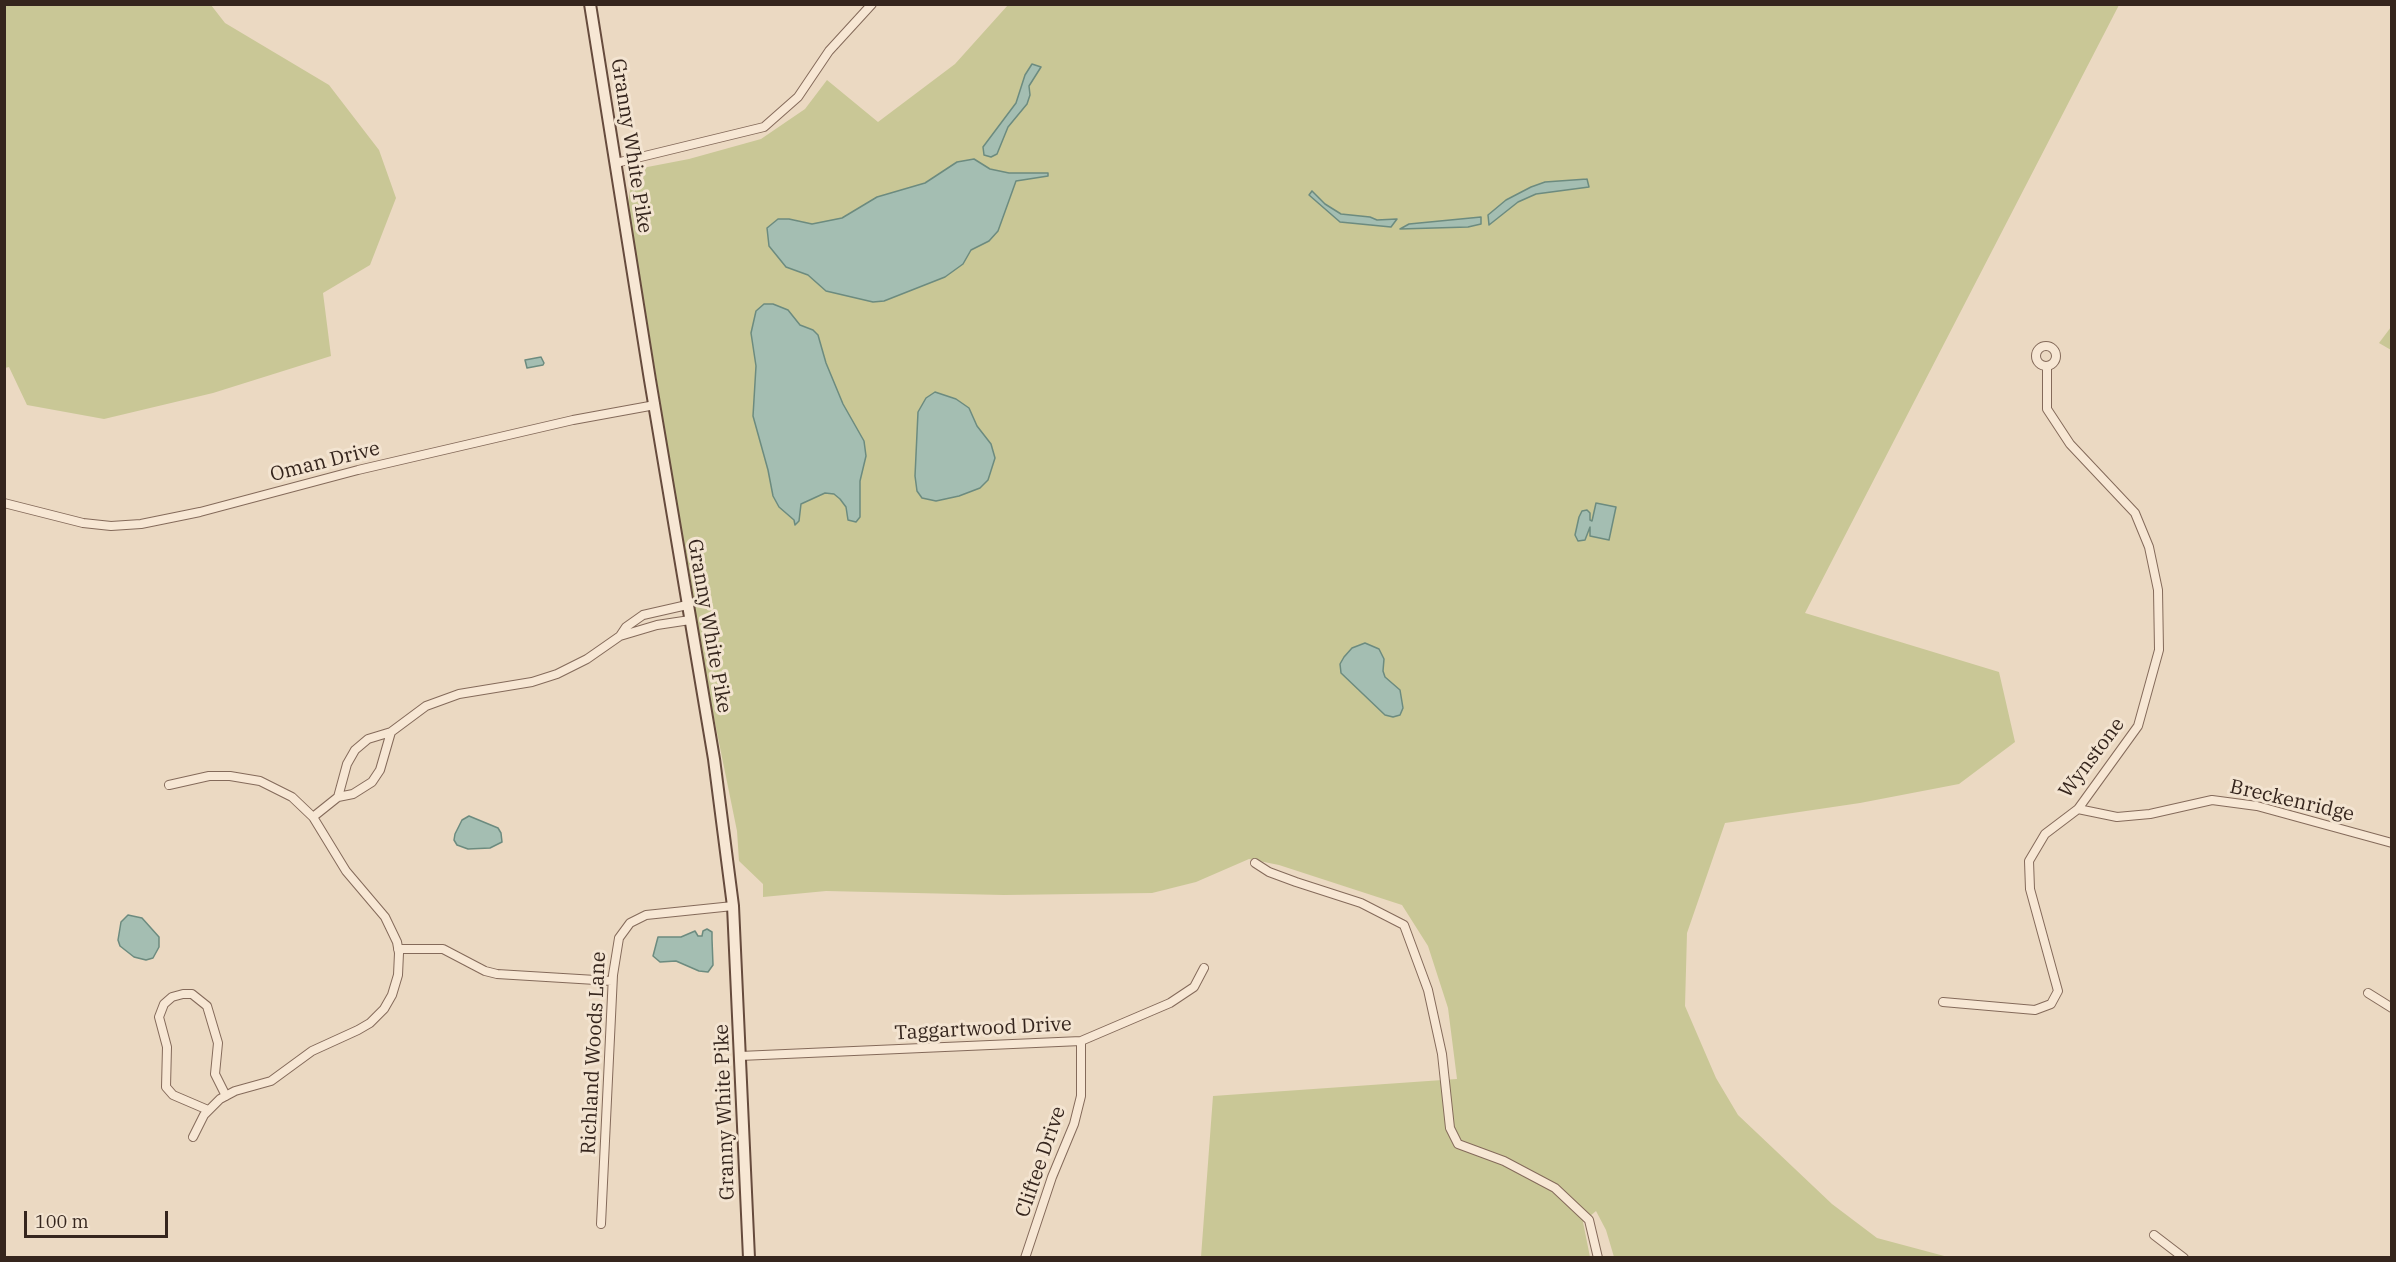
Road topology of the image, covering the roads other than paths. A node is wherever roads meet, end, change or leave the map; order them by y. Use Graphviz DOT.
graph roads {
  1 [pos="590,4"];
  2 [pos="872,4"];
  3 [pos="616,162"];
  4 [pos="2046,367"];
  5 [pos="654,405"];
  6 [pos="4,503"];
  7 [pos="687,605"];
  8 [pos="690,620"];
  9 [pos="620,636"];
  10 [pos="391,732"];
  11 [pos="169,785"];
  12 [pos="338,797"];
  13 [pos="2078,809"];
  14 [pos="313,817"];
  15 [pos="2391,843"];
  16 [pos="1255,863"];
  17 [pos="734,906"];
  18 [pos="398,949"];
  19 [pos="1204,968"];
  20 [pos="612,981"];
  21 [pos="2368,993"];
  22 [pos="1943,1002"];
  23 [pos="2391,1008"];
  24 [pos="1081,1041"];
  25 [pos="740,1056"];
  26 [pos="226,1096"];
  27 [pos="208,1110"];
  28 [pos="193,1137"];
  29 [pos="601,1224"];
  30 [pos="2154,1235"];
  31 [pos="749,1257"];
  32 [pos="1025,1257"];
  33 [pos="1598,1257"];
  34 [pos="2184,1257"];
  1 -- 3 [label="main road, Granny White Pike"];
  2 -- 3 [label="street"];
  3 -- 5 [label="main road, Granny White Pike"];
  4 -- 13 [label="street, Wynstone"];
  5 -- 6 [label="street, Oman Drive"];
  5 -- 7 [label="main road, Granny White Pike"];
  7 -- 8 [label="main road, Granny White Pike"];
  7 -- 9 [label="street"];
  8 -- 9 [label="street"];
  8 -- 17 [label="main road, Granny White Pike"];
  9 -- 10 [label="street"];
  10 -- 12 [label="street"];
  10 -- 12 [label="street"];
  11 -- 14 [label="street"];
  12 -- 14 [label="street"];
  13 -- 15 [label="street, Breckenridge"];
  13 -- 22 [label="street, Wynstone"];
  14 -- 18 [label="street"];
  16 -- 33 [label="street"];
  17 -- 20 [label="street, Richland Woods Lane"];
  17 -- 25 [label="main road, Granny White Pike"];
  18 -- 20 [label="street"];
  18 -- 26 [label="street"];
  19 -- 24 [label="street, Taggartwood Drive"];
  20 -- 29 [label="street, Richland Woods Lane"];
  21 -- 23 [label="street"];
  24 -- 25 [label="street, Taggartwood Drive"];
  24 -- 32 [label="street, Cliftee Drive"];
  25 -- 31 [label="main road, Granny White Pike"];
  26 -- 27 [label="street"];
  26 -- 27 [label="street"];
  27 -- 28 [label="street"];
  30 -- 34 [label="street"];
}
